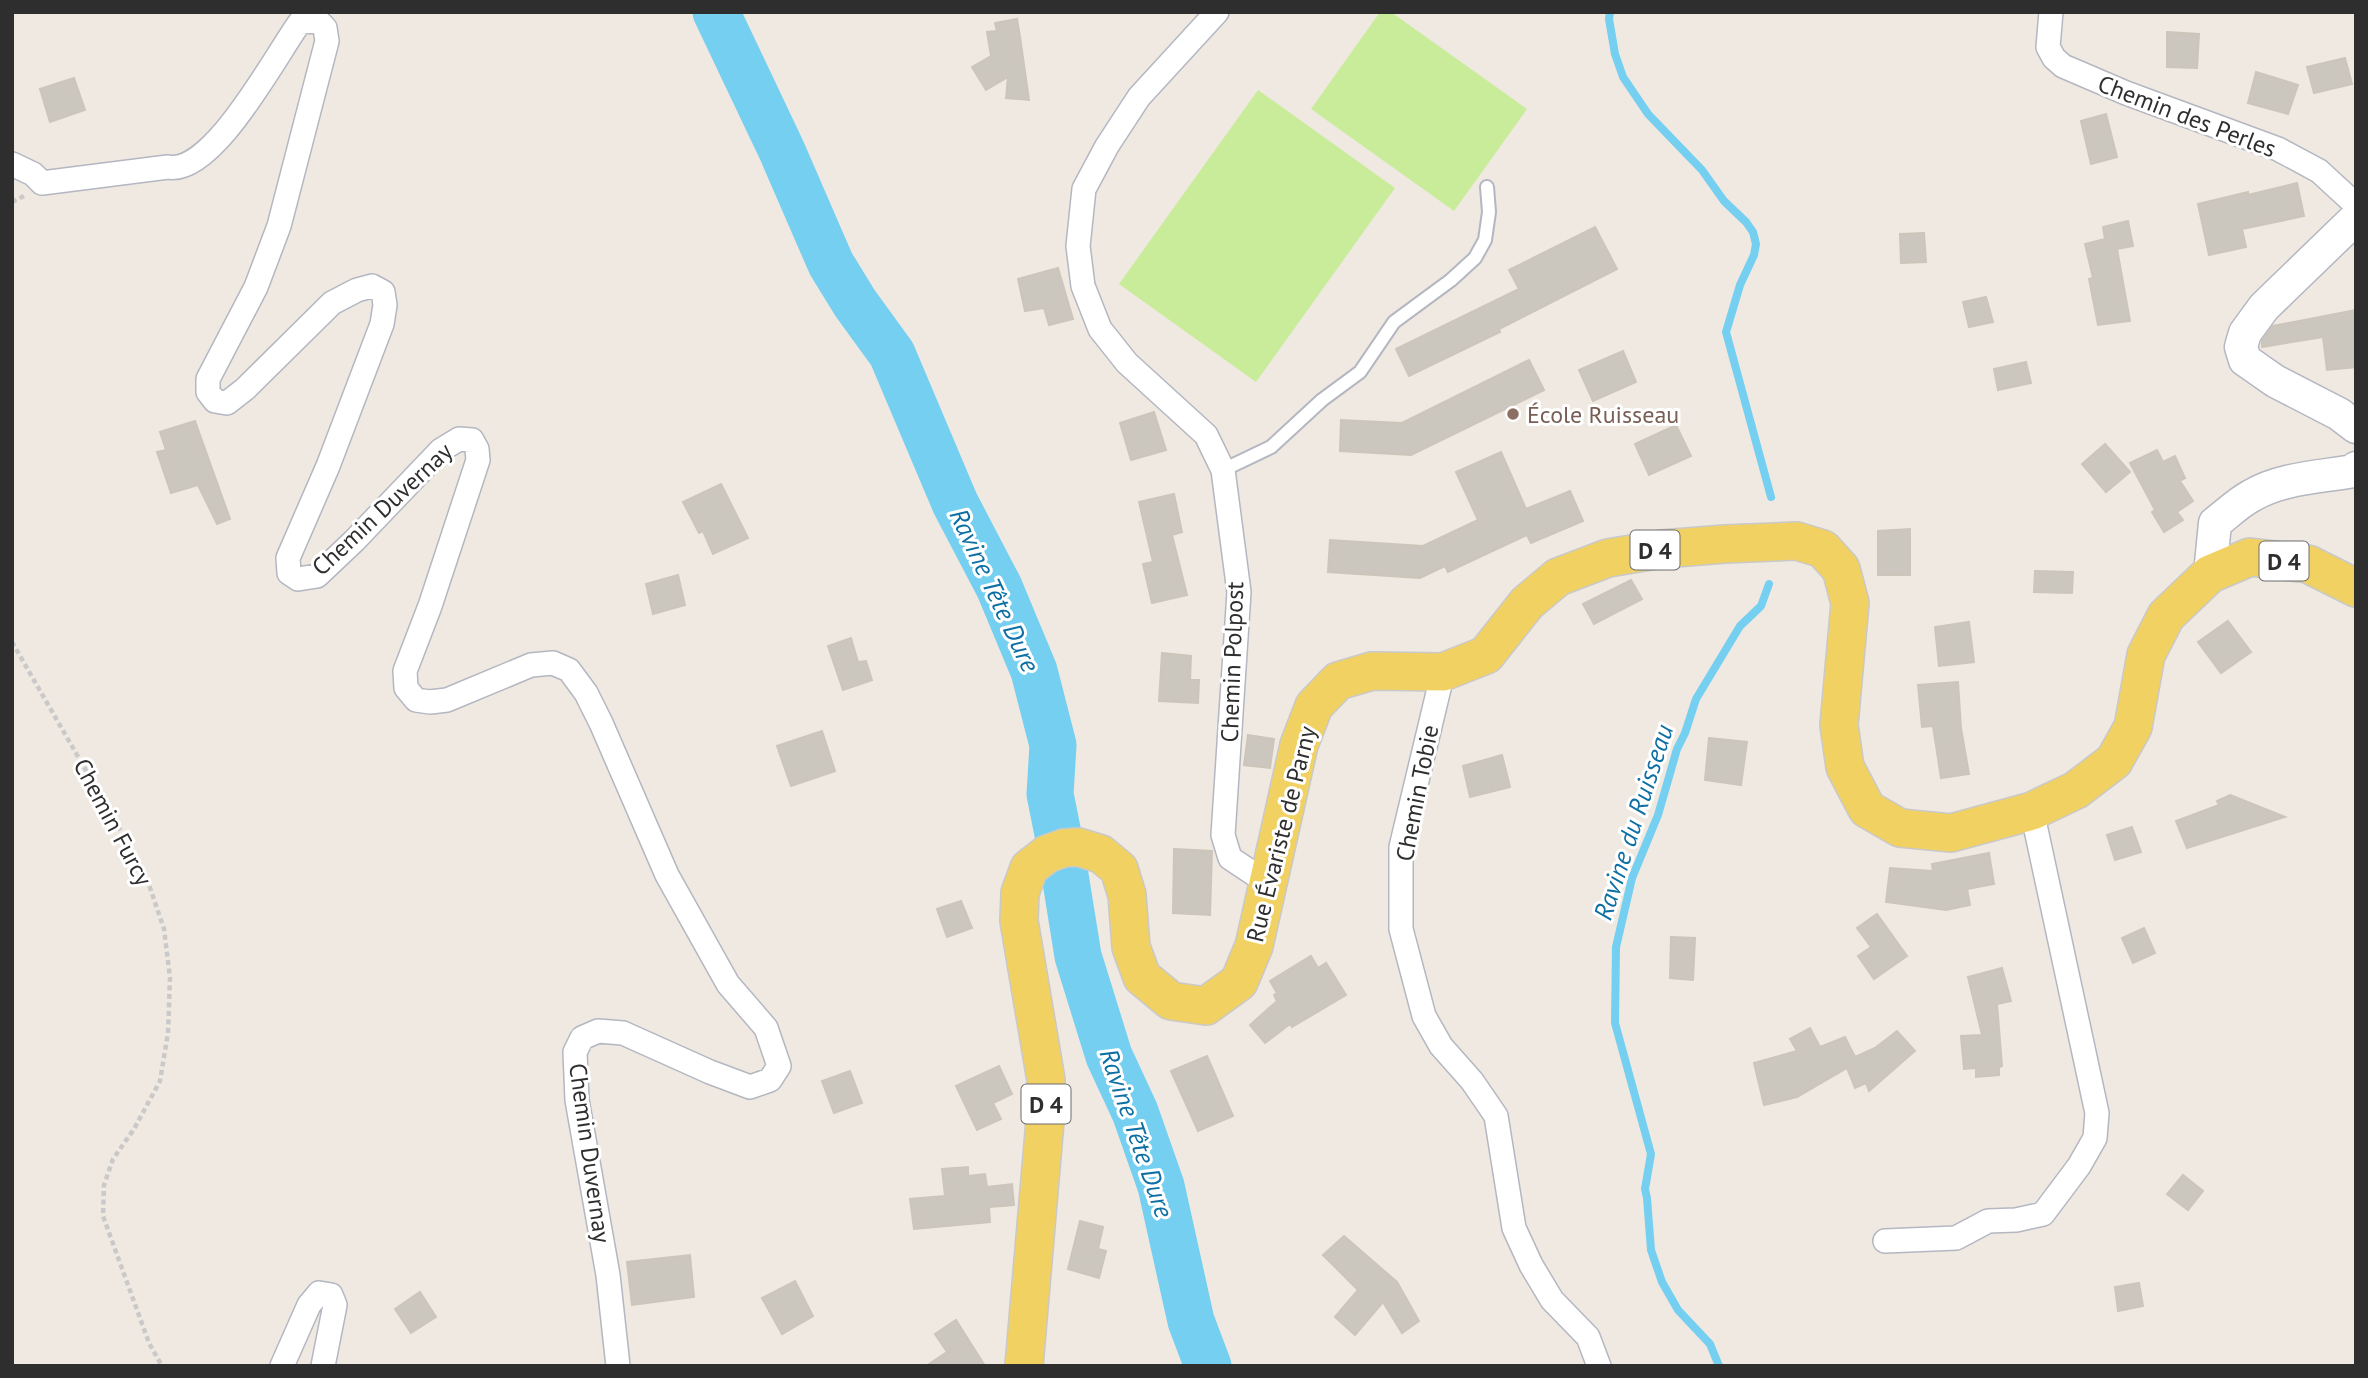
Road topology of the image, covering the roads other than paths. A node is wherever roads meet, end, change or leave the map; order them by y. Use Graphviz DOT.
graph roads {
  1 [pos="1217,12"];
  2 [pos="2051,12"];
  3 [pos="12,164"];
  4 [pos="1487,187"];
  5 [pos="2356,205"];
  6 [pos="2356,218"];
  7 [pos="2356,427"];
  8 [pos="2356,468"];
  9 [pos="1223,470"];
  10 [pos="2210,574"];
  11 [pos="2356,588"];
  12 [pos="1443,672"];
  13 [pos="2032,811"];
  14 [pos="1270,881"];
  15 [pos="1885,1241"];
  16 [pos="282,1366"];
  17 [pos="323,1366"];
  18 [pos="618,1366"];
  19 [pos="1024,1366"];
  20 [pos="1599,1366"];
  1 -- 9 [label="street, Chemin Polpost"];
  2 -- 5 [label="street, Chemin des Perles"];
  3 -- 18 [label="street, Chemin Duvernay"];
  4 -- 9 [label="lane"];
  6 -- 7 [label="main road"];
  8 -- 10 [label="main road"];
  9 -- 14 [label="street, Chemin Polpost"];
  10 -- 11 [label="main road, Rue Évariste de Parny / D 4"];
  10 -- 13 [label="main road, Rue Évariste de Parny / D 4"];
  12 -- 13 [label="main road, Rue Évariste de Parny / D 4"];
  12 -- 14 [label="main road, Rue Évariste de Parny / D 4"];
  12 -- 20 [label="street, Chemin Tobie"];
  13 -- 15 [label="street"];
  14 -- 19 [label="main road, Rue Évariste de Parny / D 4"];
  16 -- 17 [label="street"];
}
